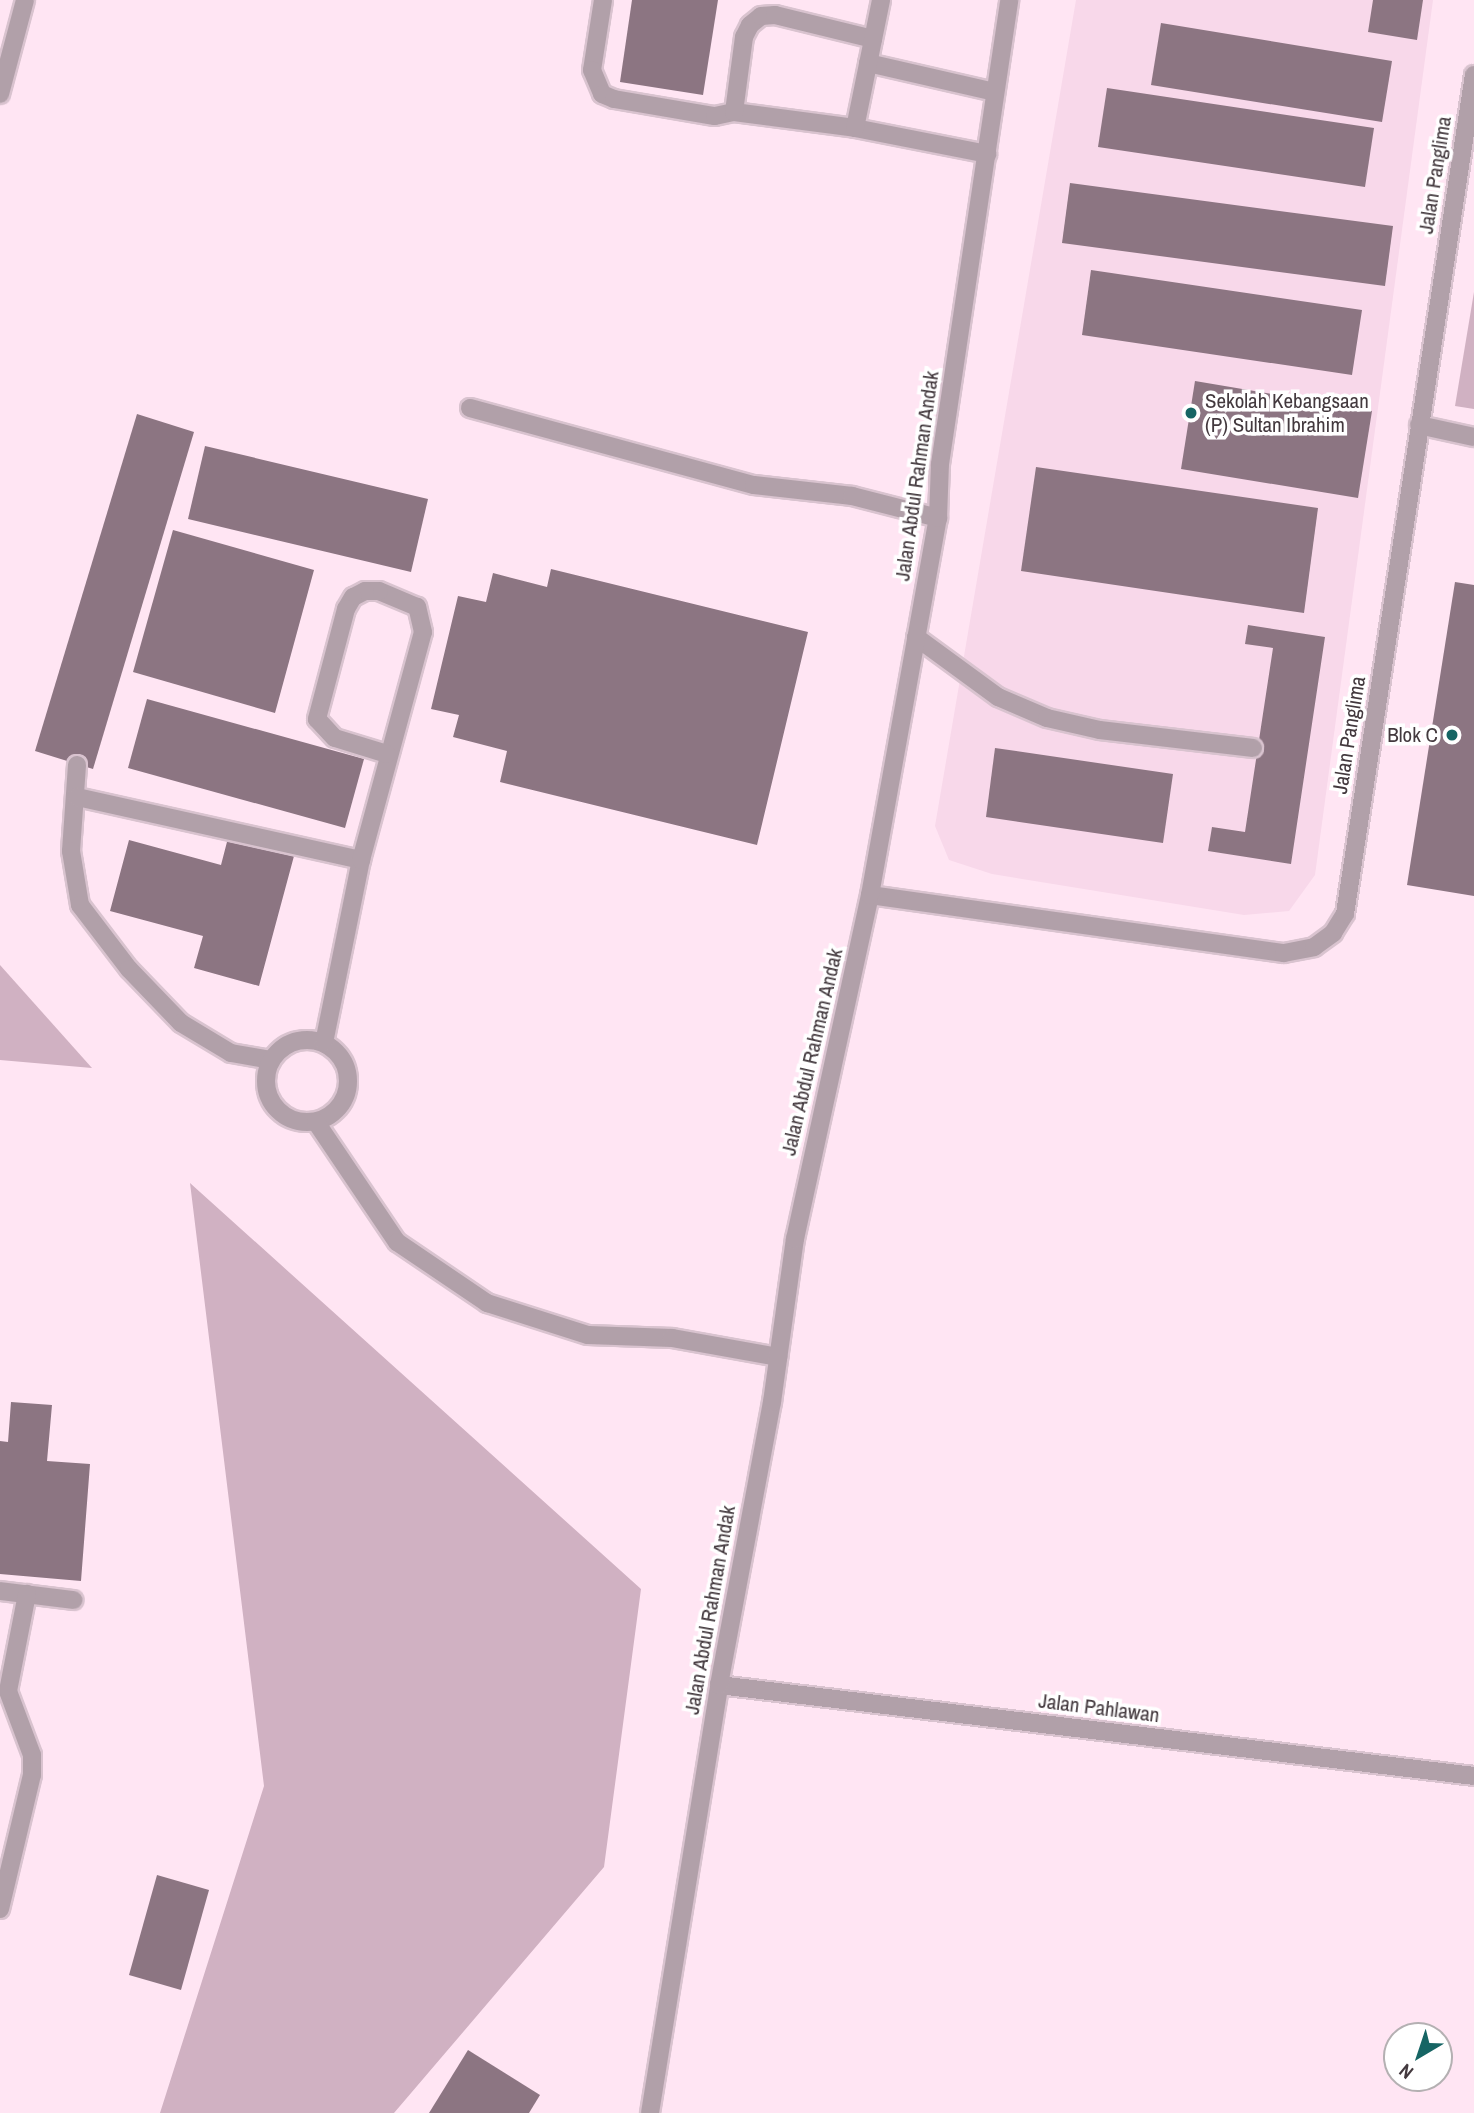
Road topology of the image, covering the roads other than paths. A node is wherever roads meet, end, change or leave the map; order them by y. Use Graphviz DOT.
graph roads {
  1 [pos="24,0"];
  2 [pos="603,0"];
  3 [pos="881,0"];
  4 [pos="1009,0"];
  5 [pos="873,39"];
  6 [pos="868,64"];
  7 [pos="1474,75"];
  8 [pos="995,92"];
  9 [pos="0,94"];
  10 [pos="734,112"];
  11 [pos="855,128"];
  12 [pos="987,154"];
  13 [pos="470,408"];
  14 [pos="1419,425"];
  15 [pos="1474,437"];
  16 [pos="938,518"];
  17 [pos="915,637"];
  18 [pos="1253,748"];
  19 [pos="387,754"];
  20 [pos="77,765"];
  21 [pos="77,797"];
  22 [pos="361,860"];
  23 [pos="870,895"];
  24 [pos="324,1043"];
  25 [pos="270,1060"];
  26 [pos="316,1122"];
  27 [pos="778,1357"];
  28 [pos="0,1591"];
  29 [pos="27,1594"];
  30 [pos="73,1600"];
  31 [pos="719,1685"];
  32 [pos="1474,1776"];
  33 [pos="0,1909"];
  34 [pos="650,2113"];
  1 -- 9 [label="street"];
  2 -- 10 [label="street"];
  3 -- 5 [label="street"];
  4 -- 8 [label="street, Jalan Abdul Rahman Andak"];
  5 -- 6 [label="street"];
  5 -- 10 [label="street"];
  6 -- 8 [label="street"];
  6 -- 11 [label="street"];
  7 -- 14 [label="street, Jalan Panglima"];
  8 -- 12 [label="street, Jalan Abdul Rahman Andak"];
  10 -- 11 [label="street"];
  11 -- 12 [label="street"];
  12 -- 16 [label="street, Jalan Abdul Rahman Andak"];
  13 -- 16 [label="street"];
  14 -- 15 [label="street"];
  14 -- 23 [label="street, Jalan Panglima"];
  16 -- 17 [label="street, Jalan Abdul Rahman Andak"];
  17 -- 18 [label="street"];
  17 -- 23 [label="street, Jalan Abdul Rahman Andak"];
  19 -- 19 [label="street"];
  19 -- 22 [label="street"];
  20 -- 21 [label="street"];
  21 -- 22 [label="street"];
  21 -- 25 [label="street"];
  22 -- 24 [label="street"];
  23 -- 27 [label="street, Jalan Abdul Rahman Andak"];
  24 -- 25 [label="street"];
  24 -- 26 [label="street"];
  25 -- 26 [label="street"];
  26 -- 27 [label="street"];
  27 -- 31 [label="street, Jalan Abdul Rahman Andak"];
  28 -- 29 [label="street"];
  29 -- 30 [label="street"];
  29 -- 33 [label="street"];
  31 -- 32 [label="street, Jalan Pahlawan"];
  31 -- 34 [label="street, Jalan Abdul Rahman Andak"];
}
